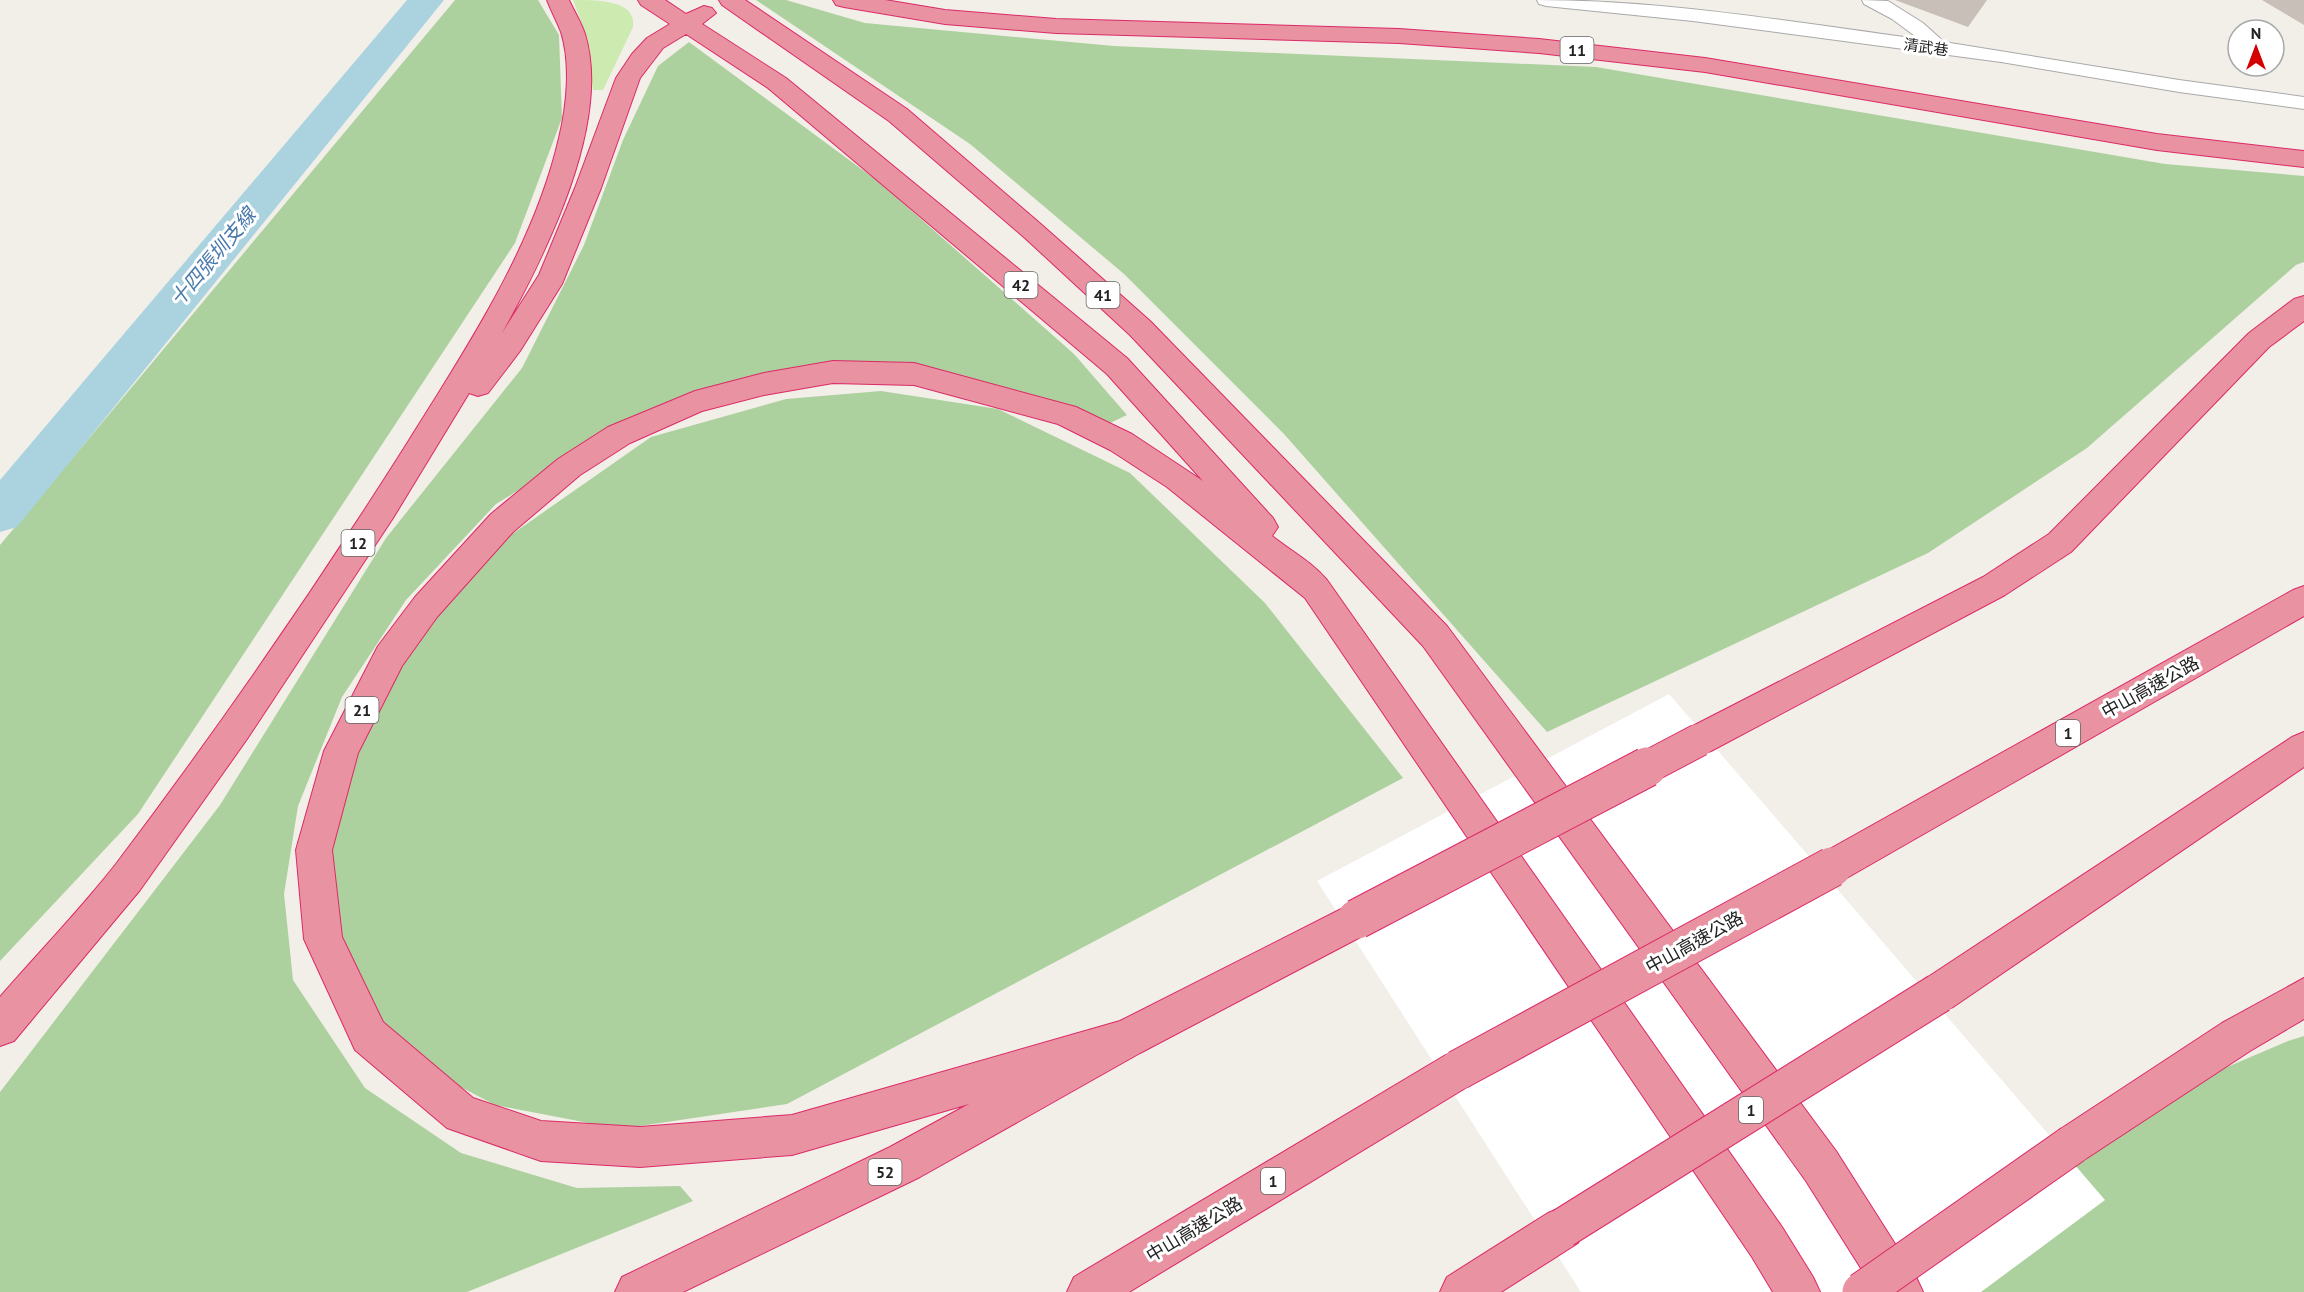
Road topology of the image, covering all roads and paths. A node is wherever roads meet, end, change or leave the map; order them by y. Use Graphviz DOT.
graph roads {
  1 [pos="558,0"];
  2 [pos="650,0"];
  3 [pos="728,0"];
  4 [pos="844,0"];
  5 [pos="1546,0"];
  6 [pos="1871,0"];
  7 [pos="687,22"];
  8 [pos="1939,49"];
  9 [pos="2304,103"];
  10 [pos="2304,159"];
  11 [pos="2304,306"];
  12 [pos="382,509"];
  13 [pos="1316,589"];
  14 [pos="2304,600"];
  15 [pos="2304,748"];
  16 [pos="2304,997"];
  17 [pos="2304,1022"];
  18 [pos="0,1027"];
  19 [pos="2236,1037"];
  20 [pos="1126,1039"];
  21 [pos="637,1292"];
  22 [pos="1089,1292"];
  23 [pos="1462,1292"];
  24 [pos="1797,1292"];
  25 [pos="1862,1292"];
  26 [pos="1901,1292"];
  1 -- 12 [label="highway, 12"];
  2 -- 7 [label="highway"];
  3 -- 7 [label="highway"];
  3 -- 26 [label="highway, 41"];
  4 -- 10 [label="highway, 11"];
  5 -- 8 [label="lane, 清武巷"];
  6 -- 8 [label="lane"];
  7 -- 12 [label="highway"];
  7 -- 13 [label="highway, 42"];
  8 -- 9 [label="lane, 清武巷"];
  11 -- 20 [label="highway, bridge"];
  12 -- 18 [label="highway, 12"];
  13 -- 20 [label="highway, 21"];
  13 -- 24 [label="highway"];
  14 -- 22 [label="highway, 中山高速公路 / 1, bridge"];
  15 -- 23 [label="highway, 1, bridge"];
  16 -- 19 [label="highway"];
  17 -- 19 [label="highway"];
  19 -- 25 [label="highway, bridge"];
  20 -- 21 [label="highway, 52"];
}
